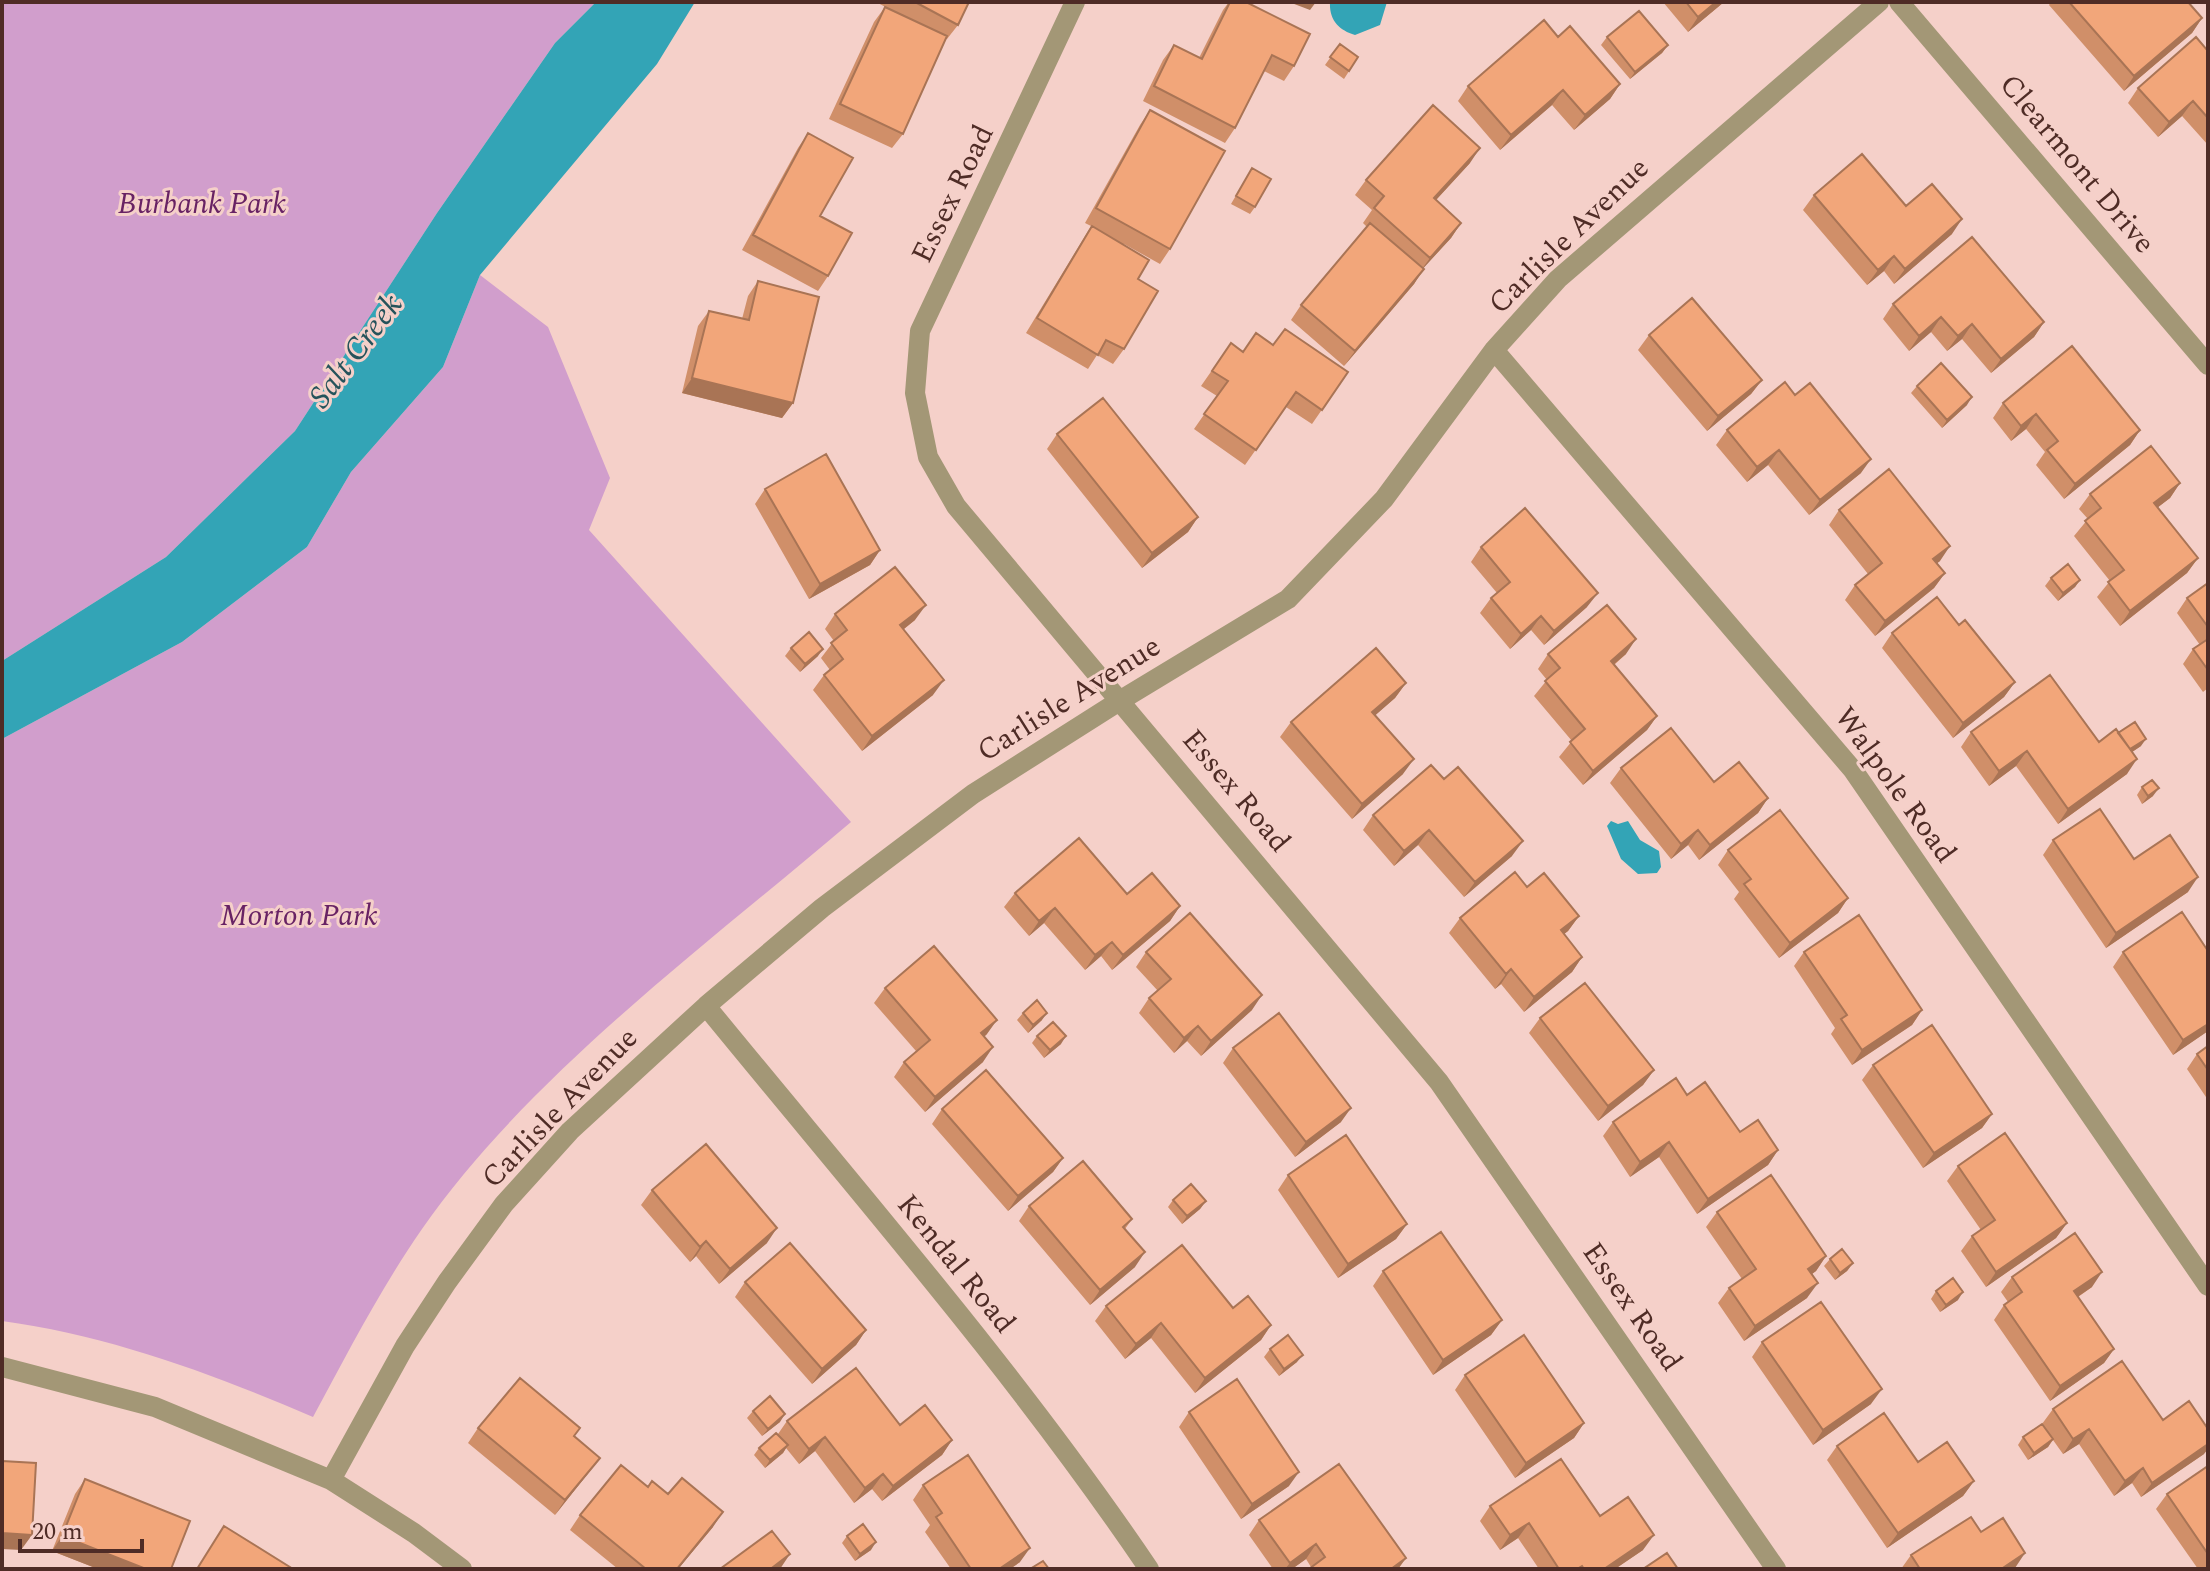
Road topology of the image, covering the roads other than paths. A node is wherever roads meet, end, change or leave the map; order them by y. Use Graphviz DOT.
graph roads {
  1 [pos="1075,2"];
  2 [pos="1879,2"];
  3 [pos="1899,2"];
  4 [pos="1494,350"];
  5 [pos="2208,365"];
  6 [pos="1121,700"];
  7 [pos="706,1006"];
  8 [pos="2208,1286"];
  9 [pos="2,1367"];
  10 [pos="331,1480"];
  11 [pos="462,1569"];
  12 [pos="1149,1569"];
  13 [pos="1776,1569"];
  1 -- 6 [label="street, Essex Road"];
  2 -- 4 [label="street, Carlisle Avenue"];
  3 -- 5 [label="street, Clearmont Drive"];
  4 -- 6 [label="street, Carlisle Avenue"];
  4 -- 8 [label="street, Walpole Road"];
  6 -- 7 [label="street, Carlisle Avenue"];
  6 -- 13 [label="street, Essex Road"];
  7 -- 10 [label="street, Carlisle Avenue"];
  7 -- 12 [label="street, Kendal Road"];
  9 -- 10 [label="street"];
  10 -- 11 [label="street"];
}
